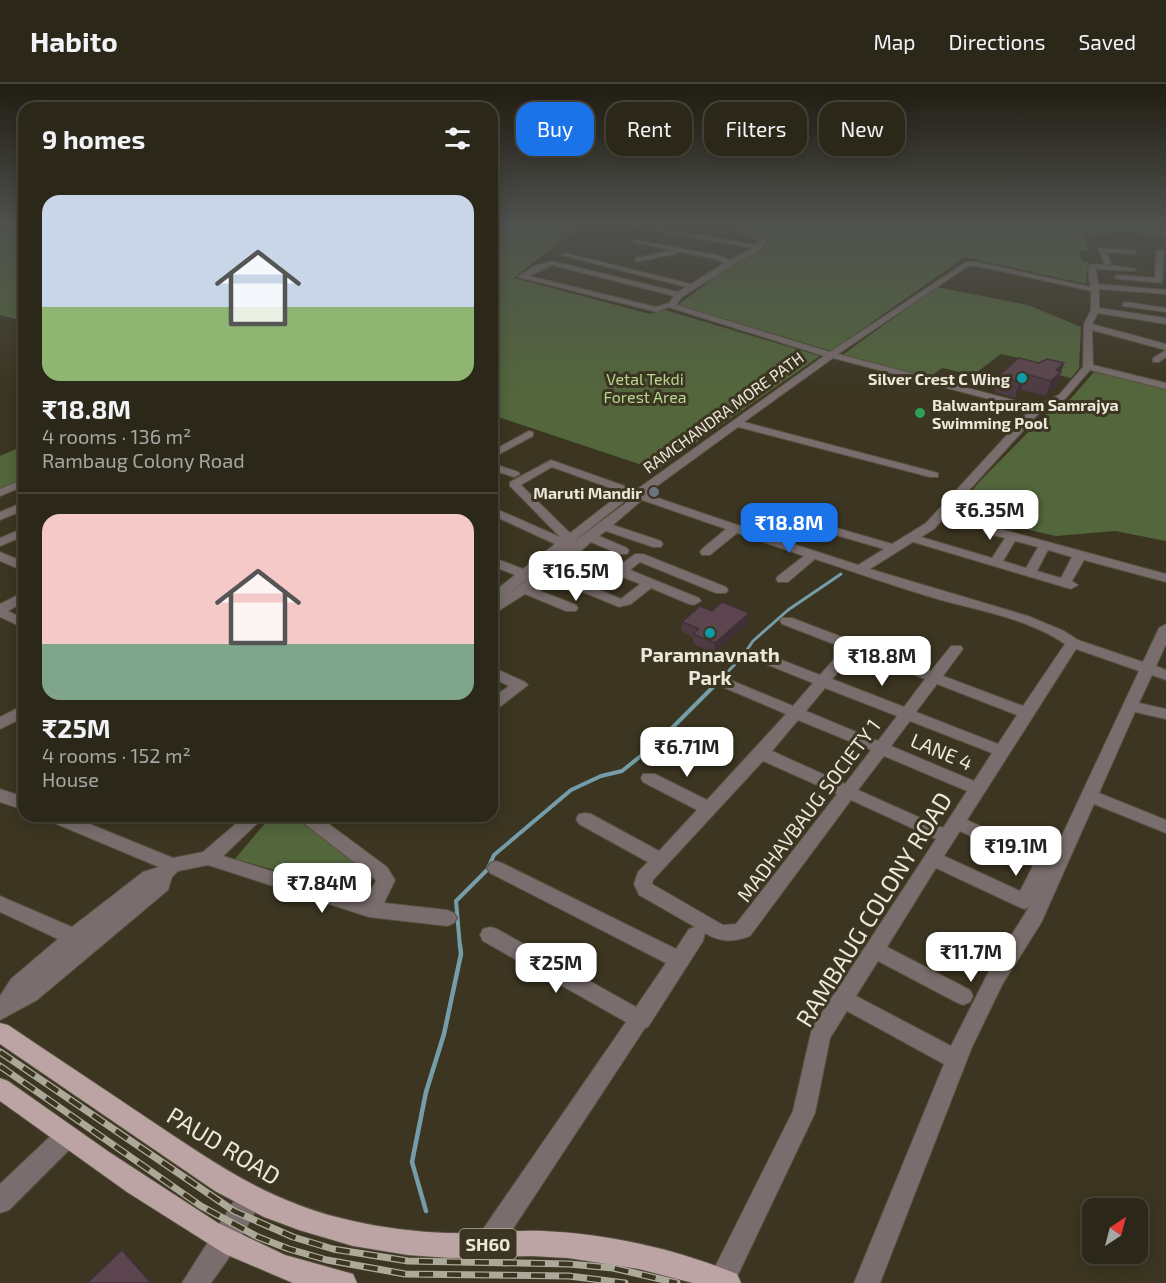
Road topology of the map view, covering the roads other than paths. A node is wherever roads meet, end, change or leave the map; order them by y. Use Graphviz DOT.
graph roads {
  1 [pos="534,280"];
  2 [pos="619,280"];
  3 [pos="676,280"];
  4 [pos="684,280"];
  5 [pos="705,280"];
  6 [pos="942,280"];
  7 [pos="1047,280"];
  8 [pos="1119,280"];
  9 [pos="698,285"];
  10 [pos="1166,285"];
  11 [pos="1095,291"];
  12 [pos="1166,292"];
  13 [pos="679,295"];
  14 [pos="1166,300"];
  15 [pos="1107,302"];
  16 [pos="1119,303"];
  17 [pos="669,305"];
  18 [pos="1166,310"];
  19 [pos="1166,321"];
  20 [pos="1088,327"];
  21 [pos="1166,347"];
  22 [pos="1166,353"];
  23 [pos="831,355"];
  24 [pos="1156,360"];
  25 [pos="1088,367"];
  26 [pos="1166,386"];
  27 [pos="1037,409"];
  28 [pos="736,423"];
  29 [pos="529,434"];
  30 [pos="498,452"];
  31 [pos="498,468"];
  32 [pos="514,474"];
  33 [pos="934,475"];
  34 [pos="18,487"];
  35 [pos="0,493"];
  36 [pos="636,495"];
  37 [pos="18,508"];
  38 [pos="498,514"];
  39 [pos="0,516"];
  40 [pos="604,526"];
  41 [pos="735,528"];
  42 [pos="989,530"];
  43 [pos="18,534"];
  44 [pos="1011,536"];
  45 [pos="590,537"];
  46 [pos="912,538"];
  47 [pos="773,540"];
  48 [pos="0,542"];
  49 [pos="657,544"];
  50 [pos="566,545"];
  51 [pos="1045,545"];
  52 [pos="894,548"];
  53 [pos="623,551"];
  54 [pos="706,552"];
  55 [pos="814,554"];
  56 [pos="1080,554"];
  57 [pos="0,556"];
  58 [pos="995,563"];
  59 [pos="18,564"];
  60 [pos="498,564"];
  61 [pos="860,569"];
  62 [pos="621,571"];
  63 [pos="1029,573"];
  64 [pos="1166,578"];
  65 [pos="532,579"];
  66 [pos="783,579"];
  67 [pos="649,583"];
  68 [pos="721,590"];
  69 [pos="498,597"];
  70 [pos="18,600"];
  71 [pos="694,602"];
  72 [pos="498,606"];
  73 [pos="571,608"];
  74 [pos="0,611"];
  75 [pos="18,621"];
  76 [pos="787,621"];
  77 [pos="1166,628"];
  78 [pos="1073,644"];
  79 [pos="852,647"];
  80 [pos="956,649"];
  81 [pos="751,653"];
  82 [pos="1148,669"];
  83 [pos="498,675"];
  84 [pos="1166,675"];
  85 [pos="933,679"];
  86 [pos="723,682"];
  87 [pos="823,682"];
  88 [pos="498,701"];
  89 [pos="1130,706"];
  90 [pos="796,713"];
  91 [pos="1026,713"];
  92 [pos="18,714"];
  93 [pos="907,714"];
  94 [pos="1166,714"];
  95 [pos="0,724"];
  96 [pos="880,748"];
  97 [pos="1001,752"];
  98 [pos="761,753"];
  99 [pos="649,778"];
  100 [pos="978,789"];
  101 [pos="847,792"];
  102 [pos="1090,796"];
  103 [pos="709,808"];
  104 [pos="585,819"];
  105 [pos="65,822"];
  106 [pos="249,822"];
  107 [pos="321,822"];
  108 [pos="1166,827"];
  109 [pos="951,830"];
  110 [pos="208,858"];
  111 [pos="933,859"];
  112 [pos="661,860"];
  113 [pos="496,868"];
  114 [pos="168,870"];
  115 [pos="0,904"];
  116 [pos="369,909"];
  117 [pos="447,918"];
  118 [pos="696,935"];
  119 [pos="74,936"];
  120 [pos="490,936"];
  121 [pos="875,950"];
  122 [pos="679,960"];
  123 [pos="963,996"];
  124 [pos="843,999"];
  125 [pos="2,1010"];
  126 [pos="641,1020"];
  127 [pos="0,1032"];
  128 [pos="957,1060"];
  129 [pos="0,1088"];
  130 [pos="66,1137"];
  131 [pos="250,1199"];
  132 [pos="0,1201"];
  133 [pos="224,1243"];
  134 [pos="488,1244"];
  135 [pos="723,1282"];
  136 [pos="195,1283"];
  137 [pos="344,1283"];
  138 [pos="867,1283"];
  1 -- 17 [label="street"];
  2 -- 13 [label="street"];
  3 -- 9 [label="street"];
  4 -- 9 [label="street"];
  5 -- 9 [label="street"];
  6 -- 23 [label="street, RAMCHANDRA MORE PATH"];
  7 -- 11 [label="street, RAMCHANDRA MORE PATH"];
  8 -- 11 [label="street"];
  9 -- 13 [label="street"];
  10 -- 11 [label="street"];
  11 -- 12 [label="street"];
  11 -- 14 [label="street"];
  11 -- 15 [label="street"];
  11 -- 19 [label="street"];
  11 -- 20 [label="street"];
  13 -- 17 [label="street"];
  16 -- 18 [label="street"];
  17 -- 23 [label="street"];
  20 -- 21 [label="street"];
  20 -- 25 [label="street"];
  22 -- 24 [label="street"];
  23 -- 27 [label="street"];
  23 -- 28 [label="street, RAMCHANDRA MORE PATH"];
  25 -- 26 [label="street"];
  25 -- 27 [label="street"];
  27 -- 46 [label="street"];
  28 -- 33 [label="street"];
  28 -- 36 [label="street, RAMCHANDRA MORE PATH"];
  29 -- 30 [label="street"];
  31 -- 32 [label="street"];
  34 -- 35 [label="street"];
  36 -- 40 [label="street, RAMCHANDRA MORE PATH"];
  36 -- 41 [label="street"];
  36 -- 50 [label="street, RAMCHANDRA MORE PATH"];
  36 -- 50 [label="street"];
  37 -- 39 [label="street"];
  38 -- 50 [label="street"];
  40 -- 45 [label="street, RAMCHANDRA MORE PATH"];
  40 -- 49 [label="street"];
  41 -- 47 [label="street"];
  41 -- 54 [label="street"];
  42 -- 44 [label="street"];
  43 -- 48 [label="street"];
  44 -- 51 [label="street"];
  44 -- 58 [label="street"];
  45 -- 50 [label="street, RAMCHANDRA MORE PATH"];
  45 -- 53 [label="street"];
  46 -- 52 [label="street"];
  46 -- 58 [label="street"];
  47 -- 52 [label="street"];
  47 -- 55 [label="street"];
  50 -- 62 [label="street"];
  50 -- 65 [label="street, RAMCHANDRA MORE PATH"];
  50 -- 65 [label="street, RAMCHANDRA MORE PATH"];
  51 -- 56 [label="street"];
  51 -- 63 [label="street"];
  52 -- 61 [label="street"];
  55 -- 61 [label="street"];
  55 -- 66 [label="street"];
  56 -- 63 [label="street"];
  56 -- 64 [label="street"];
  57 -- 59 [label="street"];
  58 -- 63 [label="street"];
  60 -- 65 [label="street"];
  61 -- 78 [label="street"];
  62 -- 67 [label="street"];
  62 -- 68 [label="street"];
  65 -- 67 [label="street"];
  65 -- 69 [label="street, RAMCHANDRA MORE PATH"];
  65 -- 72 [label="street, RAMCHANDRA MORE PATH"];
  65 -- 73 [label="street"];
  67 -- 71 [label="street"];
  70 -- 74 [label="street"];
  74 -- 75 [label="street"];
  76 -- 79 [label="street"];
  77 -- 82 [label="street"];
  78 -- 82 [label="street"];
  78 -- 91 [label="street, RAMBAUG COLONY ROAD"];
  79 -- 85 [label="street"];
  79 -- 87 [label="street"];
  80 -- 85 [label="street, MADHAVBAUG SOCIETY 1"];
  81 -- 87 [label="street"];
  82 -- 84 [label="street"];
  82 -- 89 [label="street"];
  83 -- 88 [label="street"];
  85 -- 91 [label="street"];
  85 -- 93 [label="street, MADHAVBAUG SOCIETY 1"];
  86 -- 90 [label="street, LANE 4"];
  87 -- 90 [label="street"];
  87 -- 93 [label="street"];
  89 -- 94 [label="street"];
  89 -- 102 [label="street"];
  90 -- 96 [label="street, LANE 4"];
  90 -- 98 [label="street"];
  91 -- 97 [label="street, RAMBAUG COLONY ROAD"];
  92 -- 95 [label="street"];
  93 -- 96 [label="street, MADHAVBAUG SOCIETY 1"];
  93 -- 97 [label="street"];
  96 -- 100 [label="street, LANE 4"];
  96 -- 101 [label="street, MADHAVBAUG SOCIETY 1"];
  97 -- 100 [label="street, RAMBAUG COLONY ROAD"];
  98 -- 101 [label="street"];
  98 -- 103 [label="street"];
  99 -- 103 [label="street"];
  100 -- 109 [label="street, RAMBAUG COLONY ROAD"];
  101 -- 109 [label="street"];
  101 -- 112 [label="street, MADHAVBAUG SOCIETY 1"];
  102 -- 108 [label="street"];
  102 -- 128 [label="street"];
  103 -- 112 [label="street"];
  104 -- 112 [label="street"];
  105 -- 114 [label="street"];
  106 -- 110 [label="street"];
  107 -- 116 [label="street"];
  109 -- 111 [label="street, RAMBAUG COLONY ROAD"];
  109 -- 111 [label="street"];
  110 -- 114 [label="street"];
  110 -- 116 [label="street"];
  111 -- 121 [label="street, RAMBAUG COLONY ROAD"];
  113 -- 122 [label="street"];
  114 -- 119 [label="street"];
  114 -- 125 [label="street"];
  115 -- 119 [label="street"];
  116 -- 117 [label="street"];
  118 -- 122 [label="street"];
  119 -- 125 [label="street"];
  120 -- 126 [label="street"];
  121 -- 123 [label="street"];
  121 -- 124 [label="street, RAMBAUG COLONY ROAD"];
  122 -- 126 [label="street"];
  124 -- 128 [label="street"];
  124 -- 135 [label="street, RAMBAUG COLONY ROAD"];
  126 -- 134 [label="street"];
  127 -- 131 [label="main road, PAUD ROAD / SH60"];
  128 -- 138 [label="street"];
  129 -- 130 [label="main road"];
  130 -- 132 [label="street"];
  130 -- 133 [label="main road"];
  131 -- 133 [label="street"];
  131 -- 134 [label="main road, PAUD ROAD / SH60"];
  133 -- 136 [label="street"];
  133 -- 137 [label="main road"];
  134 -- 135 [label="main road, PAUD ROAD / SH60"];
}
